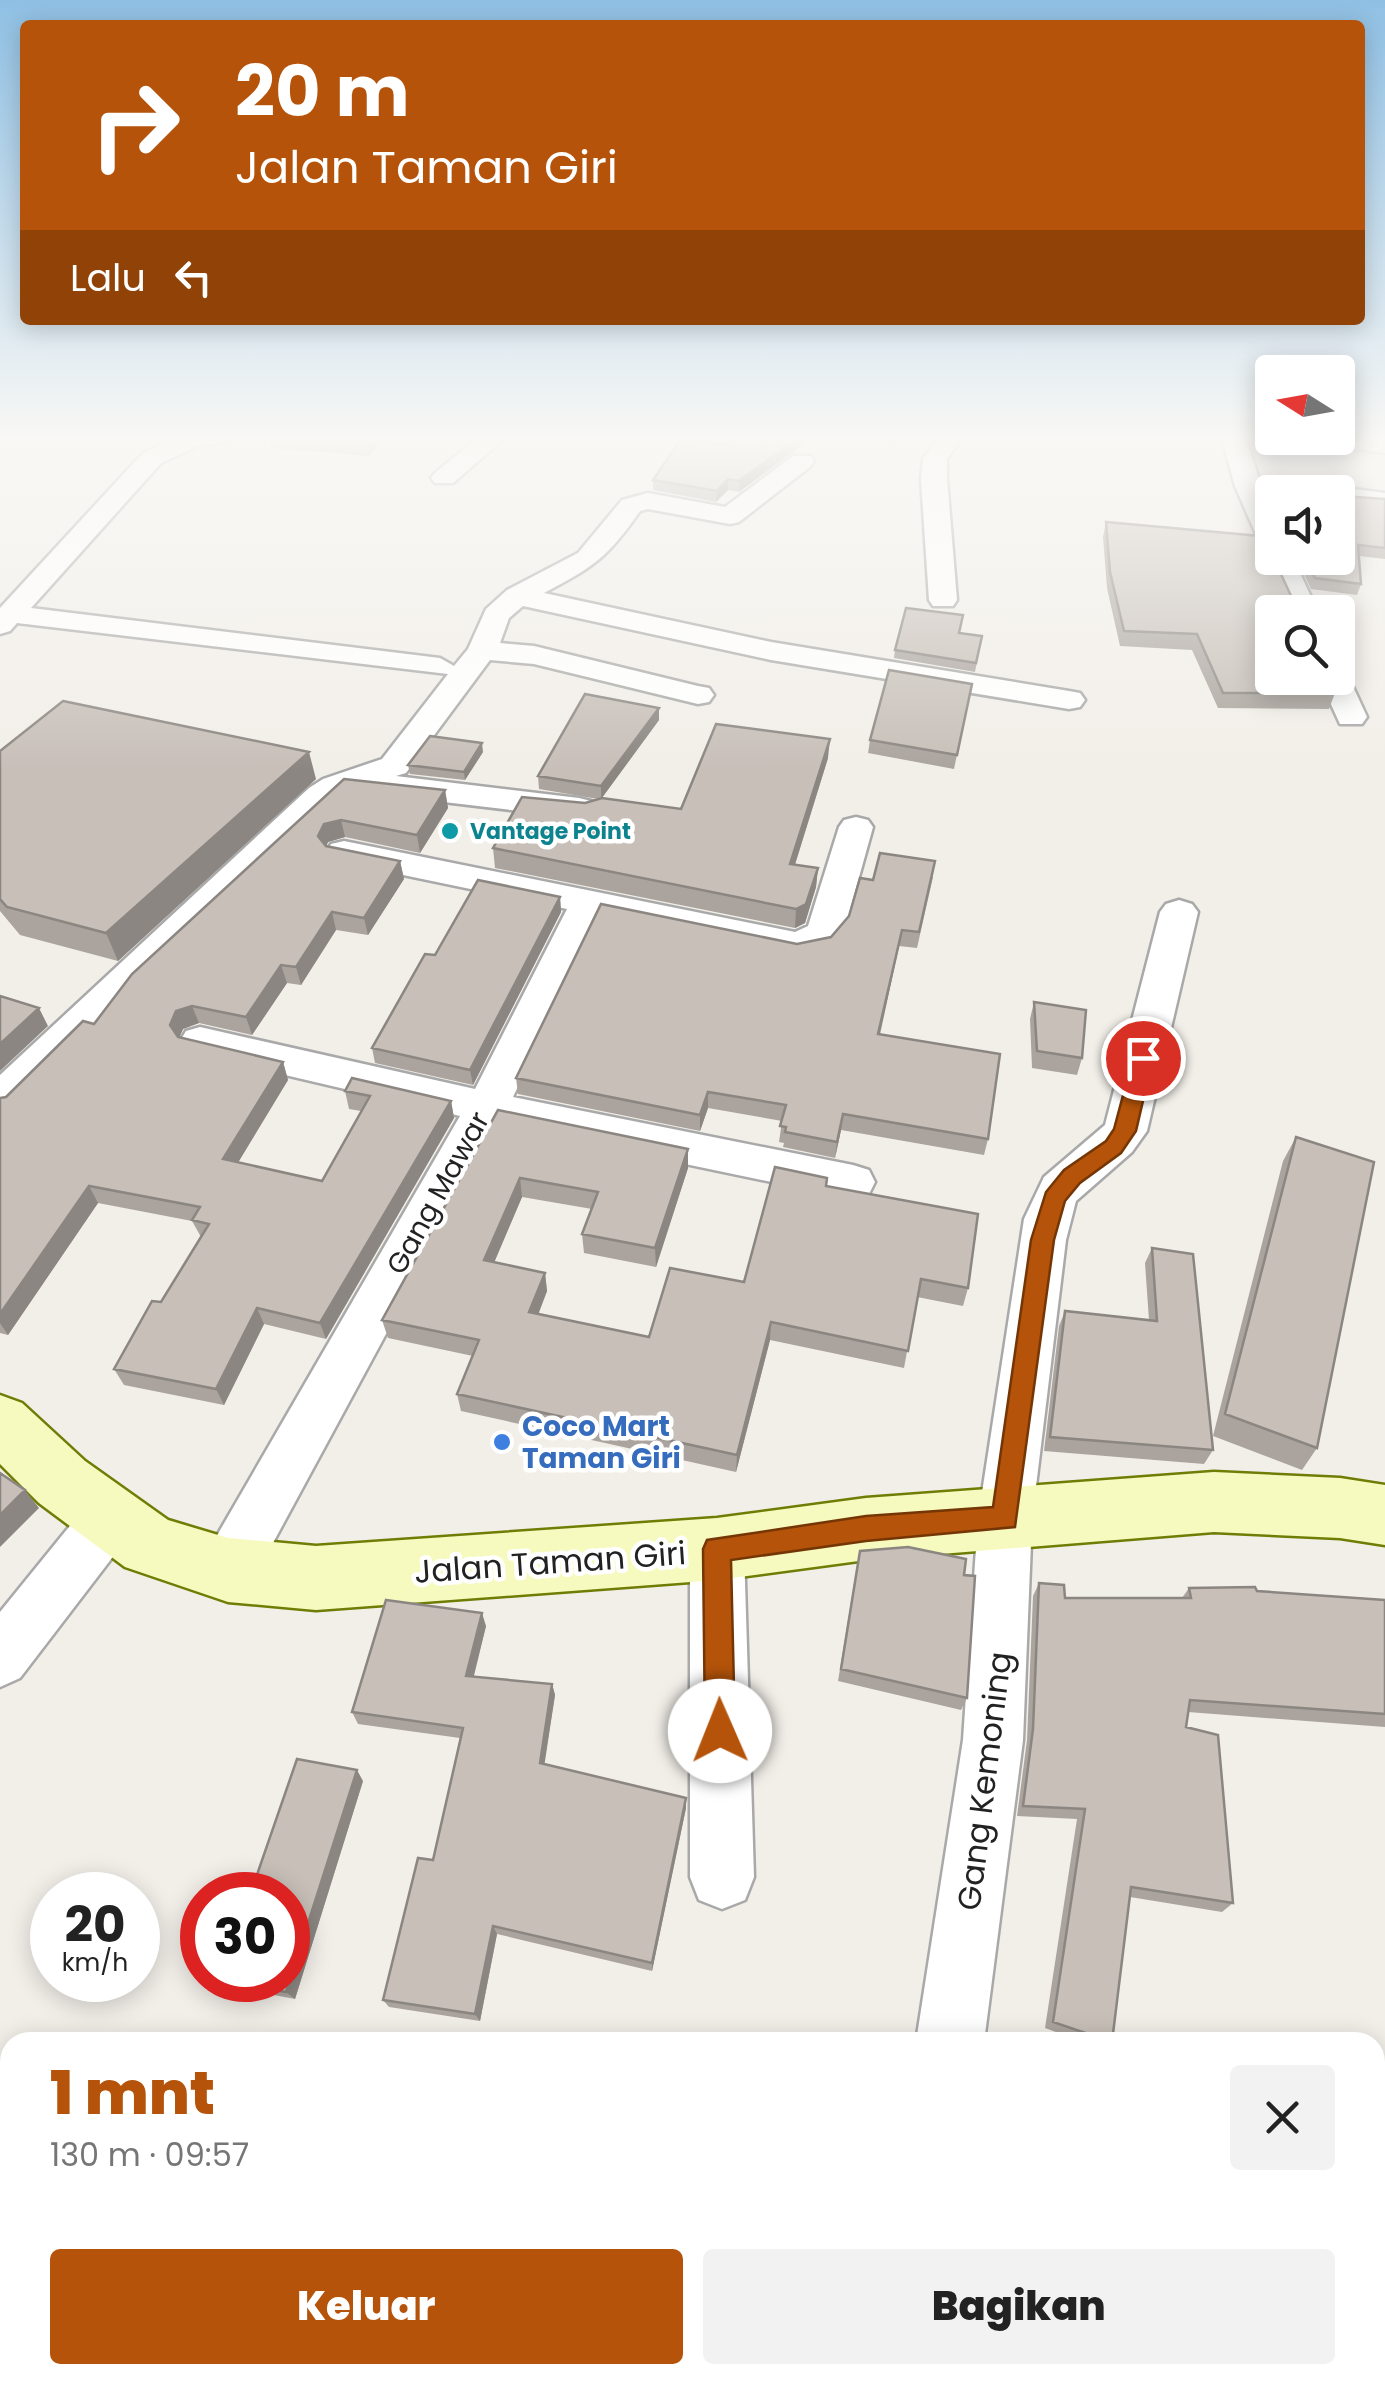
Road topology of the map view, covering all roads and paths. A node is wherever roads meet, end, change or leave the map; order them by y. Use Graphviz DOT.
graph roads {
  1 [pos="71,547"];
  2 [pos="601,547"];
  3 [pos="939,547"];
  4 [pos="517,596"];
  5 [pos="943,600"];
  6 [pos="5,620"];
  7 [pos="482,650"];
  8 [pos="440,667"];
  9 [pos="698,694"];
  10 [pos="1341,695"];
  11 [pos="1069,700"];
  12 [pos="1351,717"];
  13 [pos="352,781"];
  14 [pos="588,809"];
  15 [pos="856,826"];
  16 [pos="344,852"];
  17 [pos="588,901"];
  18 [pos="1180,912"];
  19 [pos="200,1041"];
  20 [pos="0,1100"];
  21 [pos="487,1107"];
  22 [pos="853,1182"];
  23 [pos="0,1422"];
  24 [pos="1385,1515"];
  25 [pos="1005,1518"];
  26 [pos="109,1519"];
  27 [pos="717,1549"];
  28 [pos="228,1570"];
  29 [pos="0,1658"];
  30 [pos="722,1877"];
  31 [pos="951,2032"];
  1 -- 6 [label="street"];
  2 -- 4 [label="street"];
  3 -- 5 [label="street"];
  4 -- 7 [label="street"];
  4 -- 11 [label="street"];
  6 -- 8 [label="street"];
  7 -- 9 [label="street"];
  7 -- 13 [label="street"];
  10 -- 12 [label="street"];
  13 -- 14 [label="street"];
  13 -- 20 [label="street"];
  15 -- 17 [label="street"];
  16 -- 17 [label="street"];
  17 -- 21 [label="street, Gang Mawar"];
  18 -- 25 [label="street, Gang Kemoning"];
  19 -- 21 [label="street"];
  21 -- 22 [label="street"];
  21 -- 28 [label="street, Gang Mawar"];
  23 -- 26 [label="street, Jalan Taman Giri"];
  24 -- 25 [label="street, Jalan Taman Giri"];
  25 -- 27 [label="street, Jalan Taman Giri"];
  25 -- 31 [label="street, Gang Kemoning"];
  26 -- 28 [label="street, Jalan Taman Giri"];
  26 -- 29 [label="street"];
  27 -- 28 [label="street, Jalan Taman Giri"];
  27 -- 30 [label="street"];
}
